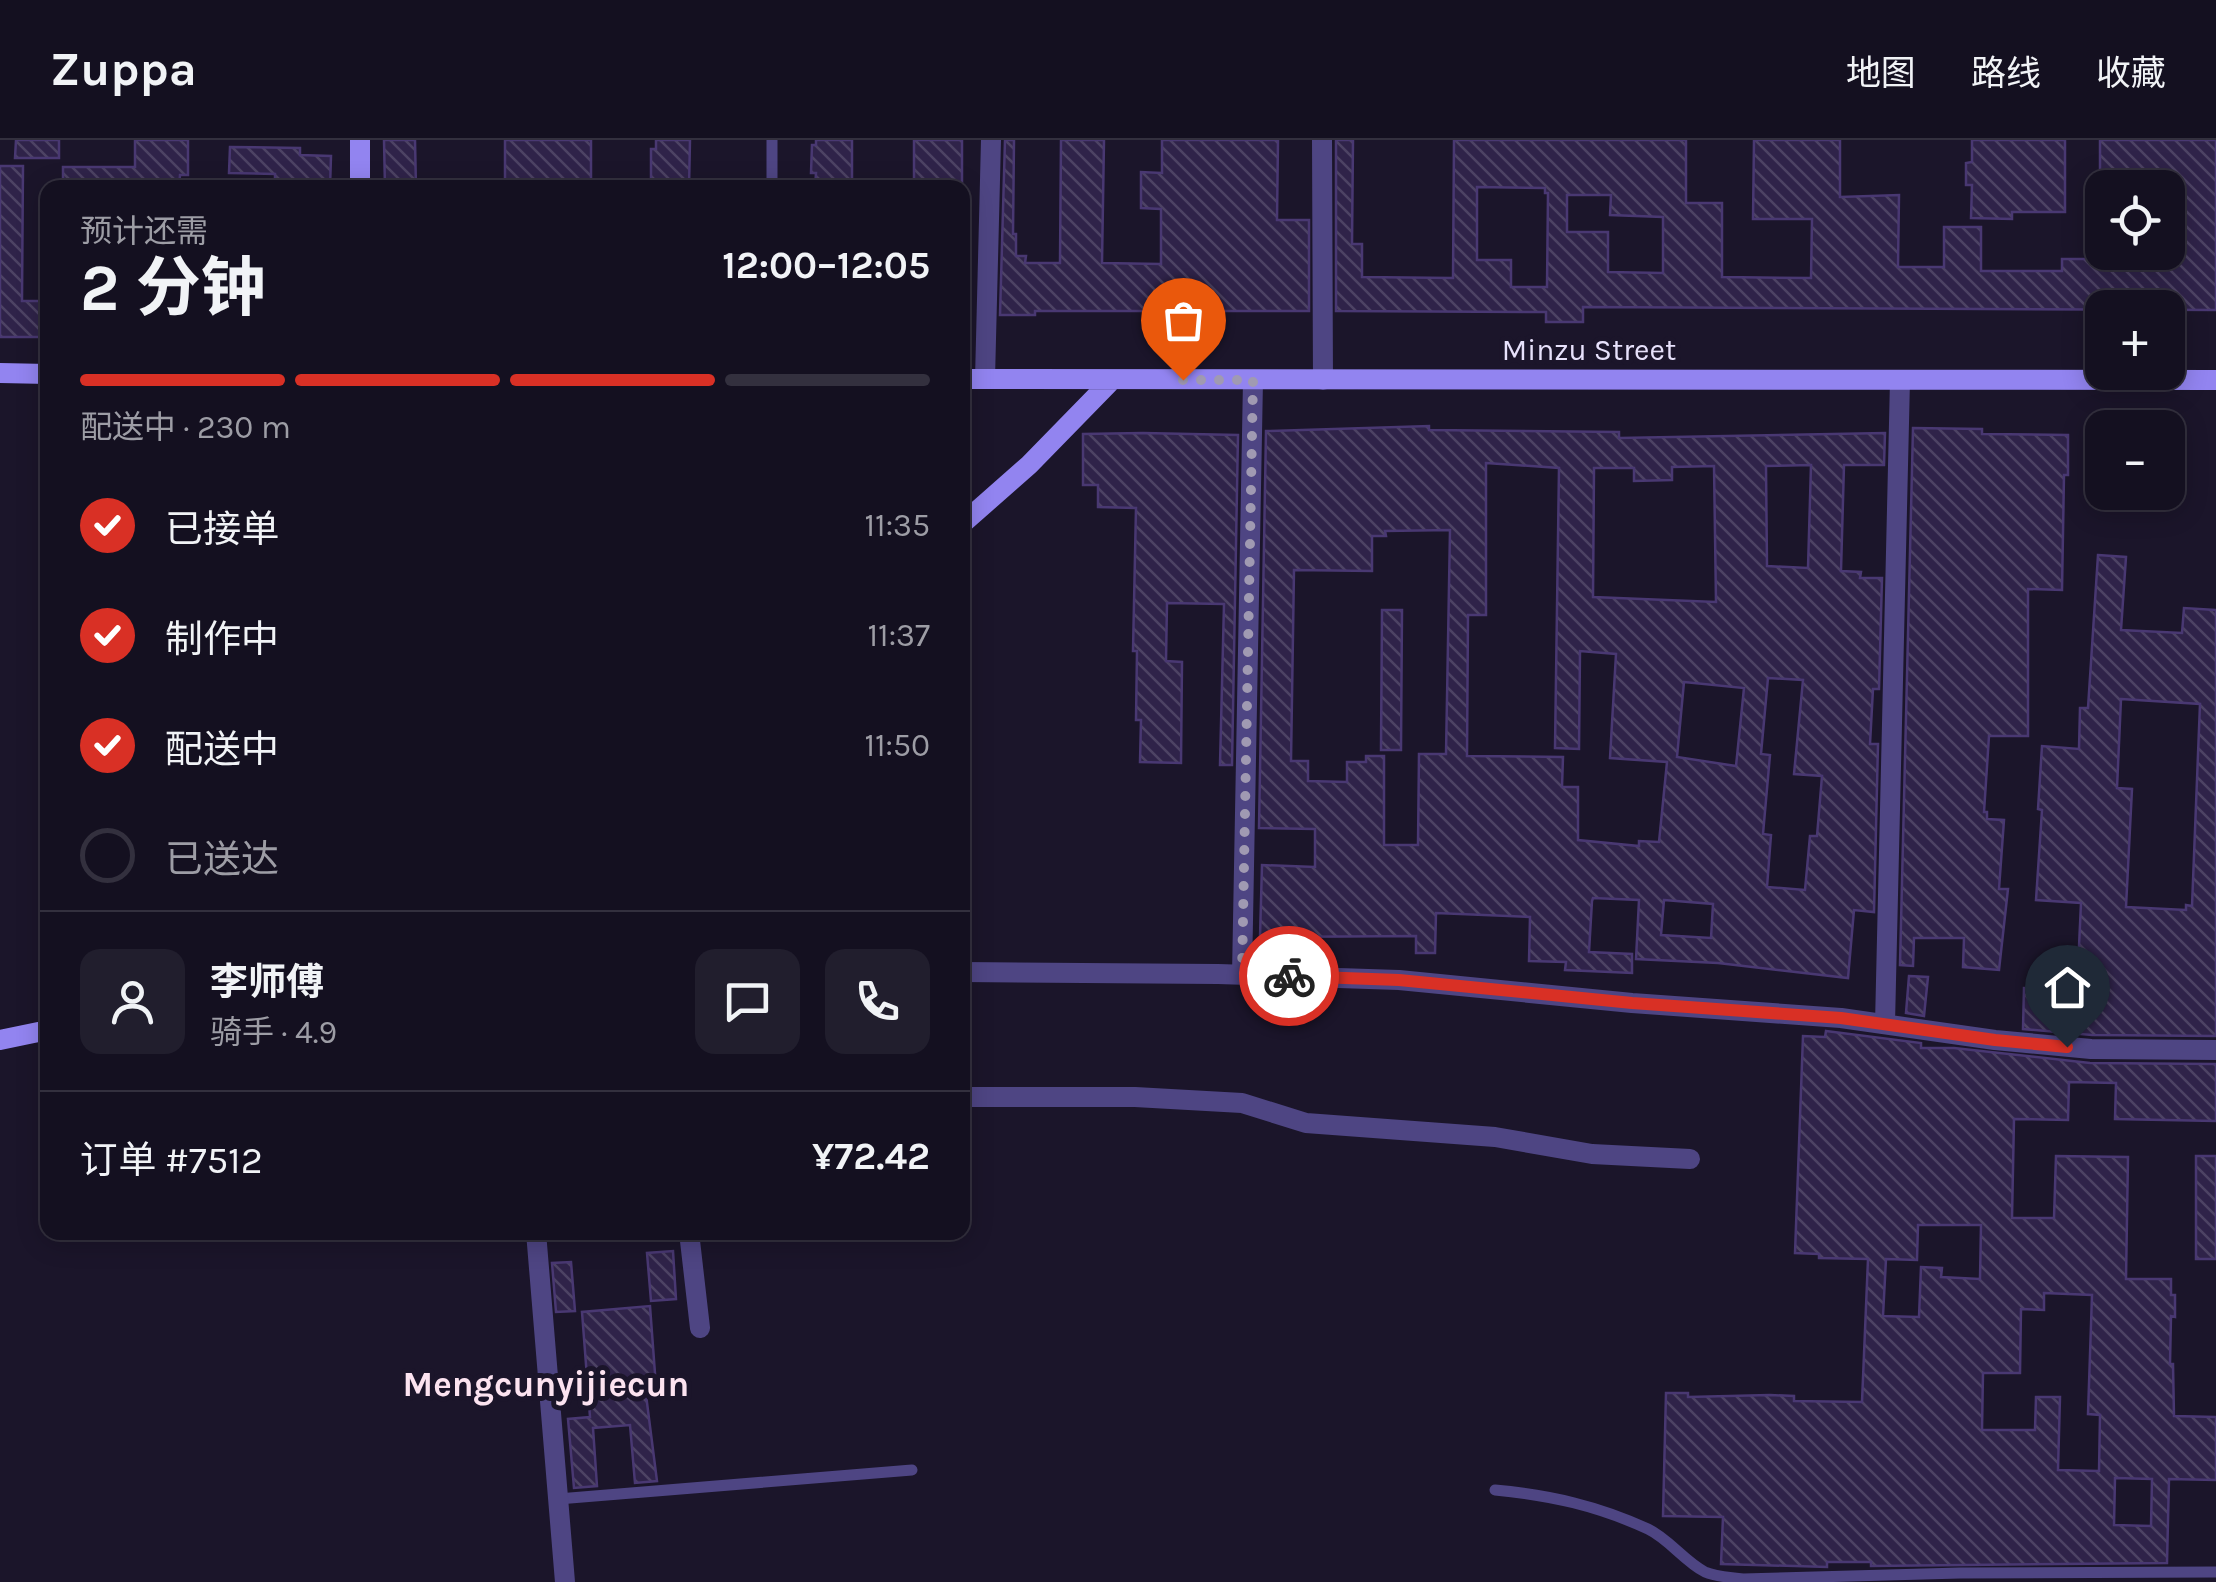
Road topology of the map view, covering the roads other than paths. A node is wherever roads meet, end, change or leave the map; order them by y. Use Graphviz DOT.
graph roads {
  1 [pos="360,140"];
  2 [pos="772,140"];
  3 [pos="991,140"];
  4 [pos="1322,140"];
  5 [pos="360,180"];
  6 [pos="772,180"];
  7 [pos="0,374"];
  8 [pos="40,374"];
  9 [pos="970,379"];
  10 [pos="985,379"];
  11 [pos="1112,380"];
  12 [pos="1253,380"];
  13 [pos="1323,380"];
  14 [pos="1900,380"];
  15 [pos="2216,380"];
  16 [pos="970,517"];
  17 [pos="970,972"];
  18 [pos="1242,974"];
  19 [pos="1885,1024"];
  20 [pos="40,1032"];
  21 [pos="0,1040"];
  22 [pos="2216,1050"];
  23 [pos="970,1097"];
  24 [pos="1690,1159"];
  25 [pos="537,1240"];
  26 [pos="690,1240"];
  27 [pos="700,1328"];
  28 [pos="912,1470"];
  29 [pos="1495,1490"];
  30 [pos="558,1499"];
  31 [pos="2216,1572"];
  32 [pos="565,1582"];
  1 -- 5 [label="main road"];
  2 -- 6 [label="lane"];
  3 -- 10 [label="street"];
  4 -- 13 [label="street"];
  7 -- 8 [label="main road"];
  9 -- 10 [label="main road, Minzu Street"];
  10 -- 11 [label="main road, Minzu Street"];
  11 -- 12 [label="main road, Minzu Street"];
  11 -- 16 [label="main road"];
  12 -- 13 [label="main road, Minzu Street"];
  12 -- 18 [label="street"];
  13 -- 14 [label="main road, Minzu Street"];
  14 -- 15 [label="main road, Minzu Street"];
  14 -- 19 [label="street"];
  17 -- 18 [label="street"];
  18 -- 19 [label="street"];
  19 -- 22 [label="street"];
  20 -- 21 [label="main road"];
  23 -- 24 [label="street"];
  25 -- 30 [label="street"];
  26 -- 27 [label="street"];
  28 -- 30 [label="lane"];
  29 -- 31 [label="lane"];
  30 -- 32 [label="street"];
}
